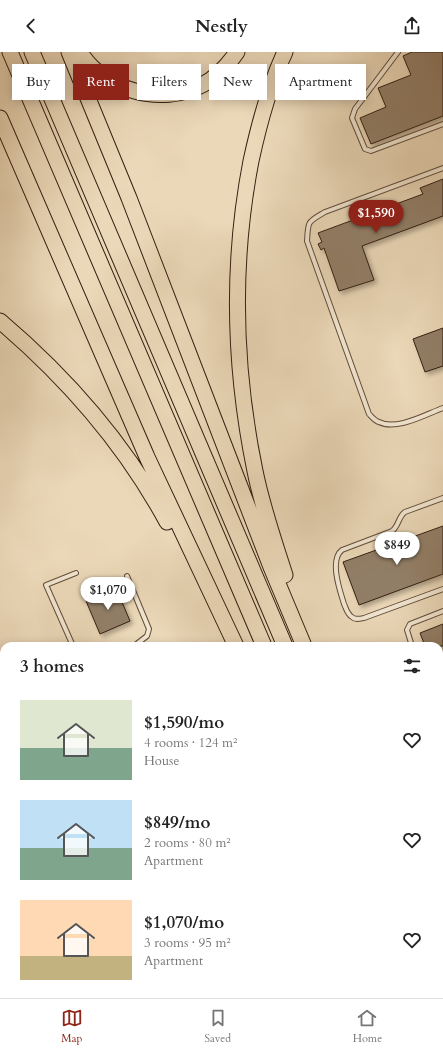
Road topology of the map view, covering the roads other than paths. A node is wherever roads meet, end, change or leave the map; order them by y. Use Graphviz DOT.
graph roads {
  1 [pos="10,52"];
  2 [pos="32,52"];
  3 [pos="69,52"];
  4 [pos="80,52"];
  5 [pos="237,52"];
  6 [pos="286,52"];
  7 [pos="398,52"];
  8 [pos="0,118"];
  9 [pos="443,124"];
  10 [pos="443,168"];
  11 [pos="0,321"];
  12 [pos="443,408"];
  13 [pos="443,498"];
  14 [pos="76,573"];
  15 [pos="127,576"];
  16 [pos="443,589"];
  17 [pos="443,611"];
  18 [pos="71,642"];
  19 [pos="139,642"];
  20 [pos="234,642"];
  21 [pos="235,642"];
  22 [pos="262,642"];
  23 [pos="283,642"];
  24 [pos="302,642"];
  25 [pos="309,642"];
  26 [pos="411,642"];
  1 -- 22 [label="highway"];
  2 -- 23 [label="highway"];
  3 -- 24 [label="highway"];
  4 -- 5 [label="highway"];
  6 -- 25 [label="highway"];
  7 -- 9 [label="lane"];
  8 -- 21 [label="highway"];
  10 -- 12 [label="lane"];
  11 -- 20 [label="highway"];
  13 -- 16 [label="lane"];
  14 -- 18 [label="lane"];
  15 -- 19 [label="lane"];
  17 -- 26 [label="lane"];
}
